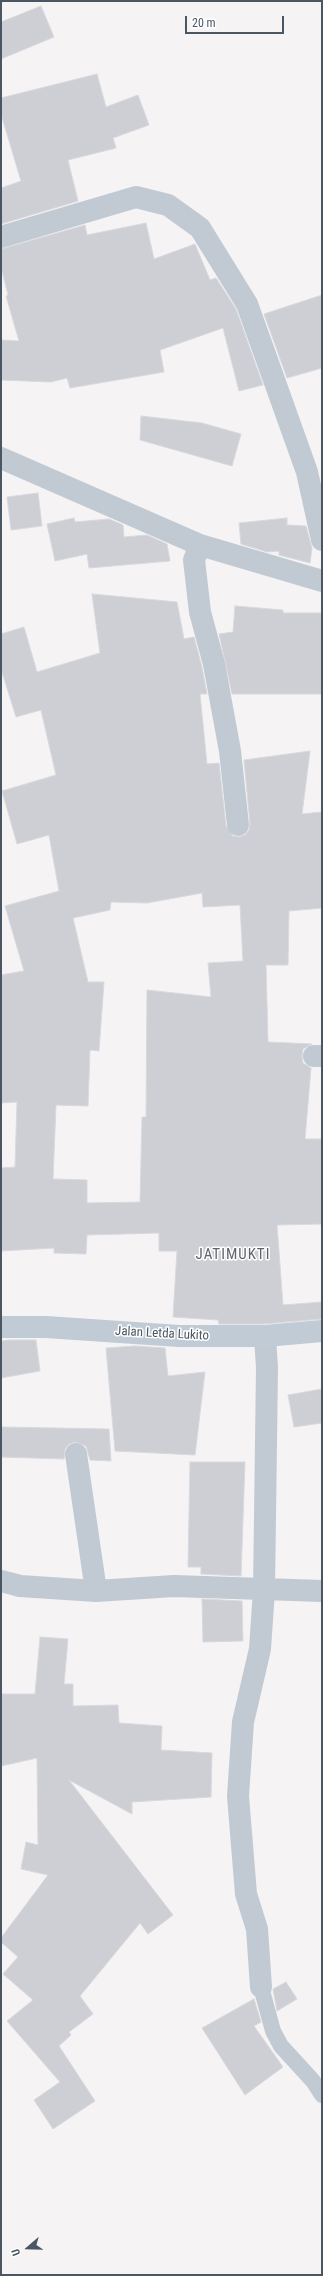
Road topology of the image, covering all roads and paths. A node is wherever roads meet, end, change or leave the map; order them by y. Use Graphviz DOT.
graph roads {
  1 [pos="1,237"];
  2 [pos="1,458"];
  3 [pos="322,540"];
  4 [pos="200,545"];
  5 [pos="322,582"];
  6 [pos="238,825"];
  7 [pos="1,1327"];
  8 [pos="322,1331"];
  9 [pos="265,1336"];
  10 [pos="76,1454"];
  11 [pos="1,1581"];
  12 [pos="264,1590"];
  13 [pos="96,1591"];
  14 [pos="322,1591"];
  15 [pos="261,1987"];
  16 [pos="322,2095"];
  1 -- 3 [label="street"];
  2 -- 4 [label="street"];
  4 -- 5 [label="street"];
  4 -- 6 [label="street"];
  7 -- 9 [label="street, Jalan Letda Lukito"];
  8 -- 9 [label="street, Jalan Letda Lukito"];
  9 -- 12 [label="street"];
  10 -- 13 [label="street"];
  11 -- 13 [label="street"];
  12 -- 13 [label="street"];
  12 -- 14 [label="street"];
  12 -- 15 [label="street"];
  15 -- 16 [label="lane"];
}
